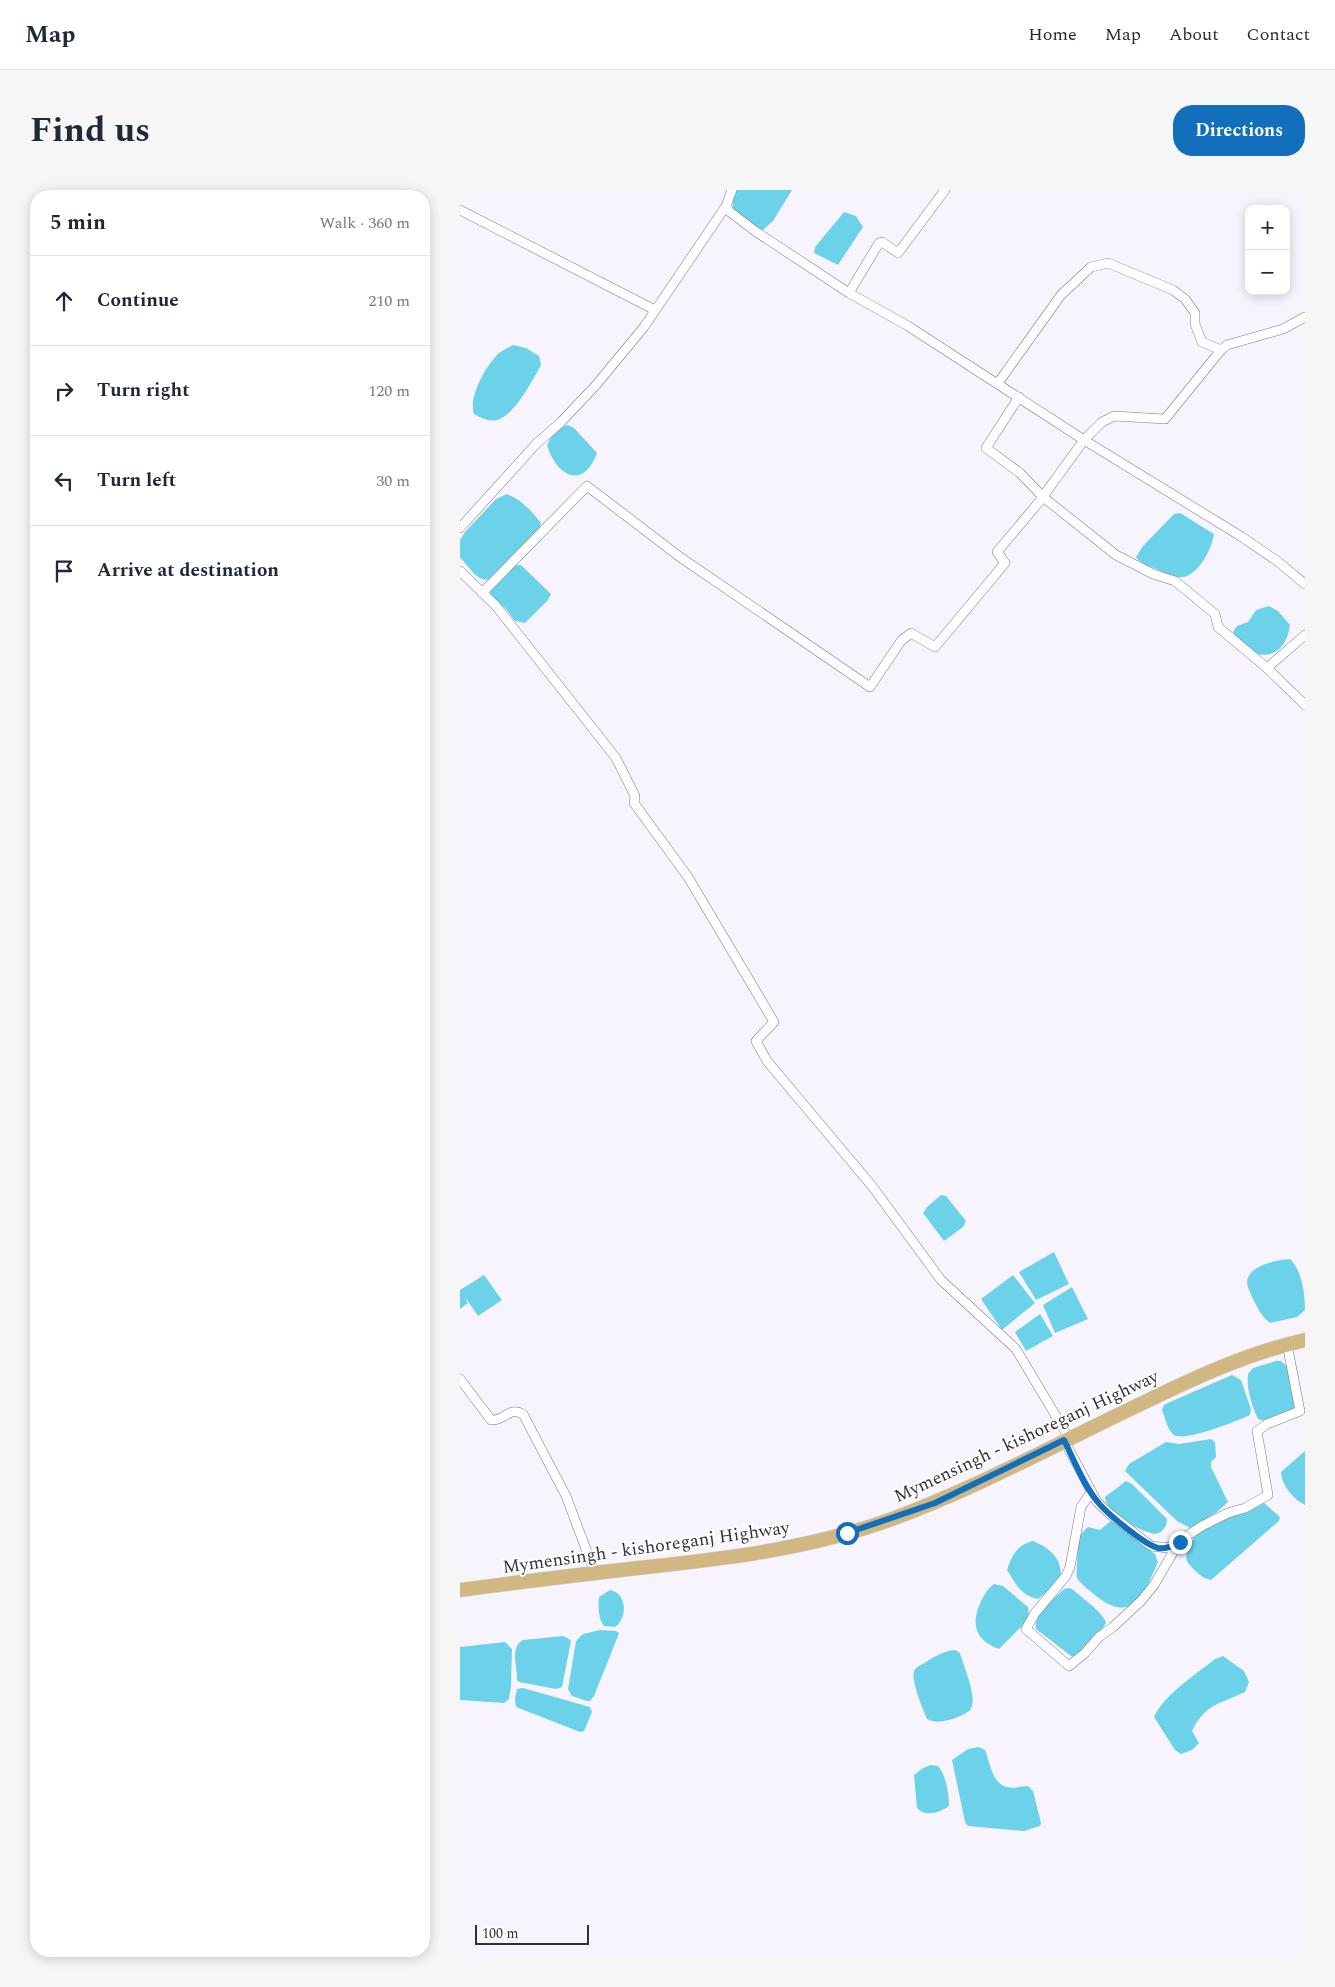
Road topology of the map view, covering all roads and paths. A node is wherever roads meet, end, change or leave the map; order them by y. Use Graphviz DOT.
graph roads {
  1 [pos="732,190"];
  2 [pos="945,190"];
  3 [pos="726,206"];
  4 [pos="460,210"];
  5 [pos="848,293"];
  6 [pos="654,310"];
  7 [pos="1305,317"];
  8 [pos="1222,350"];
  9 [pos="998,383"];
  10 [pos="1019,397"];
  11 [pos="1084,440"];
  12 [pos="1043,496"];
  13 [pos="460,528"];
  14 [pos="460,571"];
  15 [pos="1305,584"];
  16 [pos="482,593"];
  17 [pos="1305,635"];
  18 [pos="1267,668"];
  19 [pos="1305,705"];
  20 [pos="1305,1340"];
  21 [pos="1287,1344"];
  22 [pos="460,1379"];
  23 [pos="1066,1439"];
  24 [pos="1091,1492"];
  25 [pos="1180,1542"];
  26 [pos="595,1573"];
  27 [pos="460,1590"];
  1 -- 3 [label="street"];
  2 -- 5 [label="street"];
  3 -- 5 [label="street"];
  3 -- 6 [label="street"];
  4 -- 6 [label="street"];
  5 -- 9 [label="street"];
  6 -- 13 [label="street"];
  7 -- 8 [label="street"];
  8 -- 9 [label="street"];
  8 -- 11 [label="street"];
  9 -- 10 [label="street"];
  10 -- 11 [label="street"];
  10 -- 12 [label="street"];
  11 -- 12 [label="street"];
  11 -- 15 [label="street"];
  12 -- 16 [label="street"];
  12 -- 18 [label="street"];
  14 -- 16 [label="street"];
  16 -- 23 [label="street"];
  17 -- 18 [label="street"];
  18 -- 19 [label="street"];
  20 -- 21 [label="main road, Mymensingh - kishoreganj Highway"];
  21 -- 23 [label="main road, Mymensingh - kishoreganj Highway"];
  21 -- 25 [label="street"];
  22 -- 26 [label="street"];
  23 -- 24 [label="street"];
  23 -- 26 [label="main road, Mymensingh - kishoreganj Highway"];
  24 -- 25 [label="street"];
  24 -- 25 [label="street"];
  26 -- 27 [label="main road, Mymensingh - kishoreganj Highway"];
}
